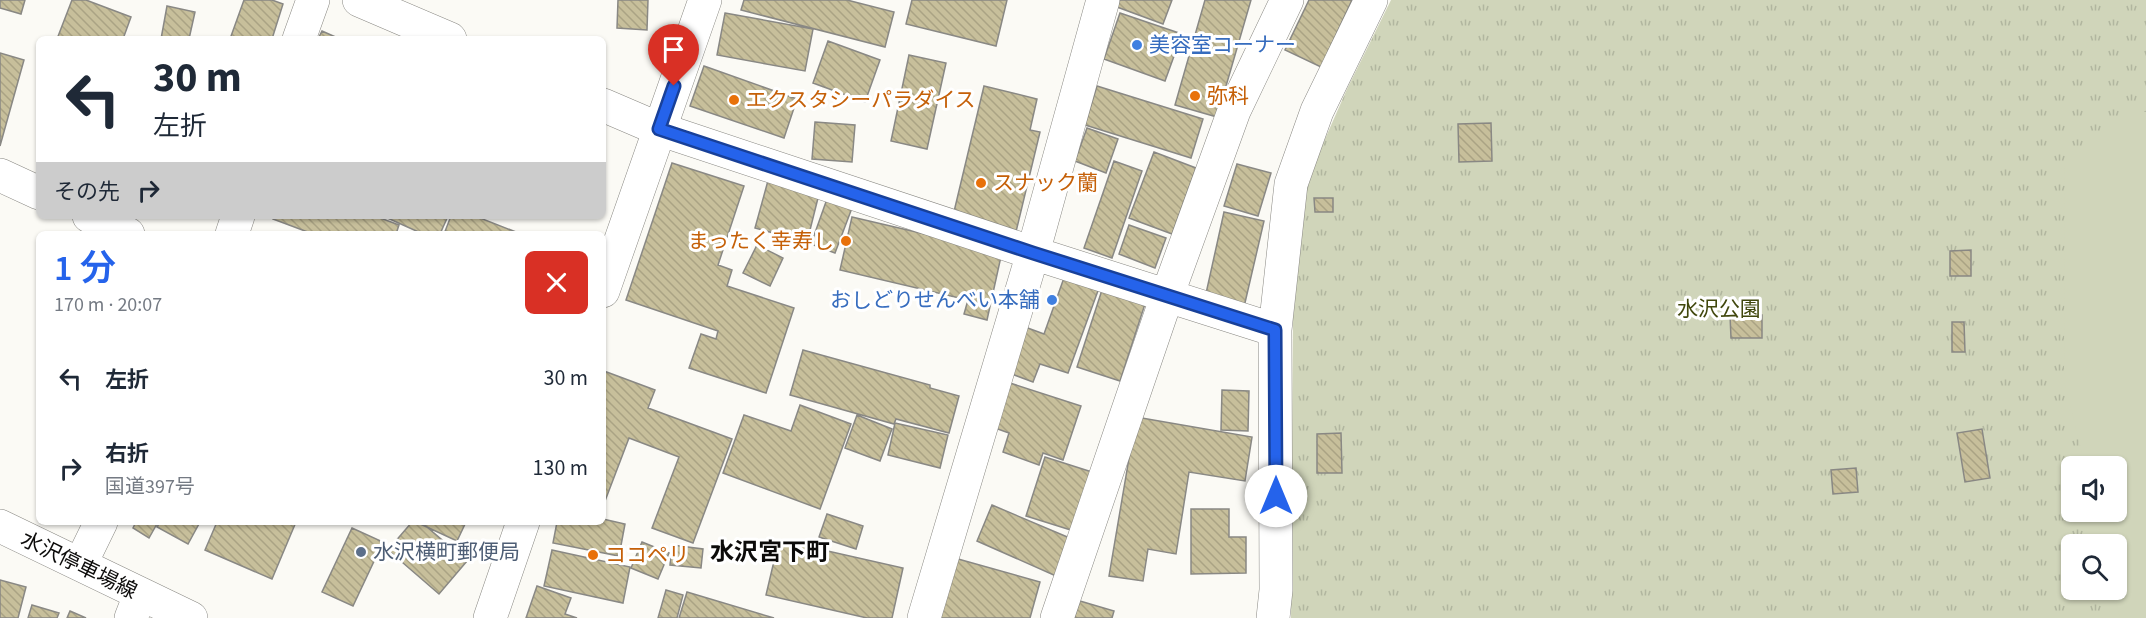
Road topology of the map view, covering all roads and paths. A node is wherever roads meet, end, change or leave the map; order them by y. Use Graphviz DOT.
graph roads {
  1 [pos="313,0"];
  2 [pos="359,0"];
  3 [pos="705,0"];
  4 [pos="1103,0"];
  5 [pos="1287,0"];
  6 [pos="1371,0"];
  7 [pos="300,36"];
  8 [pos="443,36"];
  9 [pos="606,106"];
  10 [pos="659,129"];
  11 [pos="0,175"];
  12 [pos="36,192"];
  13 [pos="96,219"];
  14 [pos="122,231"];
  15 [pos="1033,253"];
  16 [pos="606,282"];
  17 [pos="1167,296"];
  18 [pos="1275,330"];
  19 [pos="100,525"];
  20 [pos="522,525"];
  21 [pos="0,526"];
  22 [pos="81,564"];
  23 [pos="135,606"];
  24 [pos="191,618"];
  25 [pos="490,618"];
  26 [pos="924,618"];
  27 [pos="1057,618"];
  28 [pos="1274,618"];
  1 -- 7 [label="main road"];
  2 -- 8 [label="main road"];
  3 -- 10 [label="main road"];
  4 -- 15 [label="main road"];
  5 -- 17 [label="main road"];
  6 -- 18 [label="main road"];
  9 -- 10 [label="main road"];
  10 -- 15 [label="main road"];
  10 -- 16 [label="main road"];
  11 -- 12 [label="main road"];
  13 -- 14 [label="main road"];
  15 -- 17 [label="main road"];
  15 -- 26 [label="main road"];
  17 -- 18 [label="main road"];
  17 -- 27 [label="main road"];
  18 -- 28 [label="main road"];
  19 -- 22 [label="main road"];
  20 -- 25 [label="main road"];
  21 -- 22 [label="main road, 水沢停車場線"];
  22 -- 23 [label="main road, 水沢停車場線"];
  23 -- 24 [label="main road, 水沢停車場線"];
}
